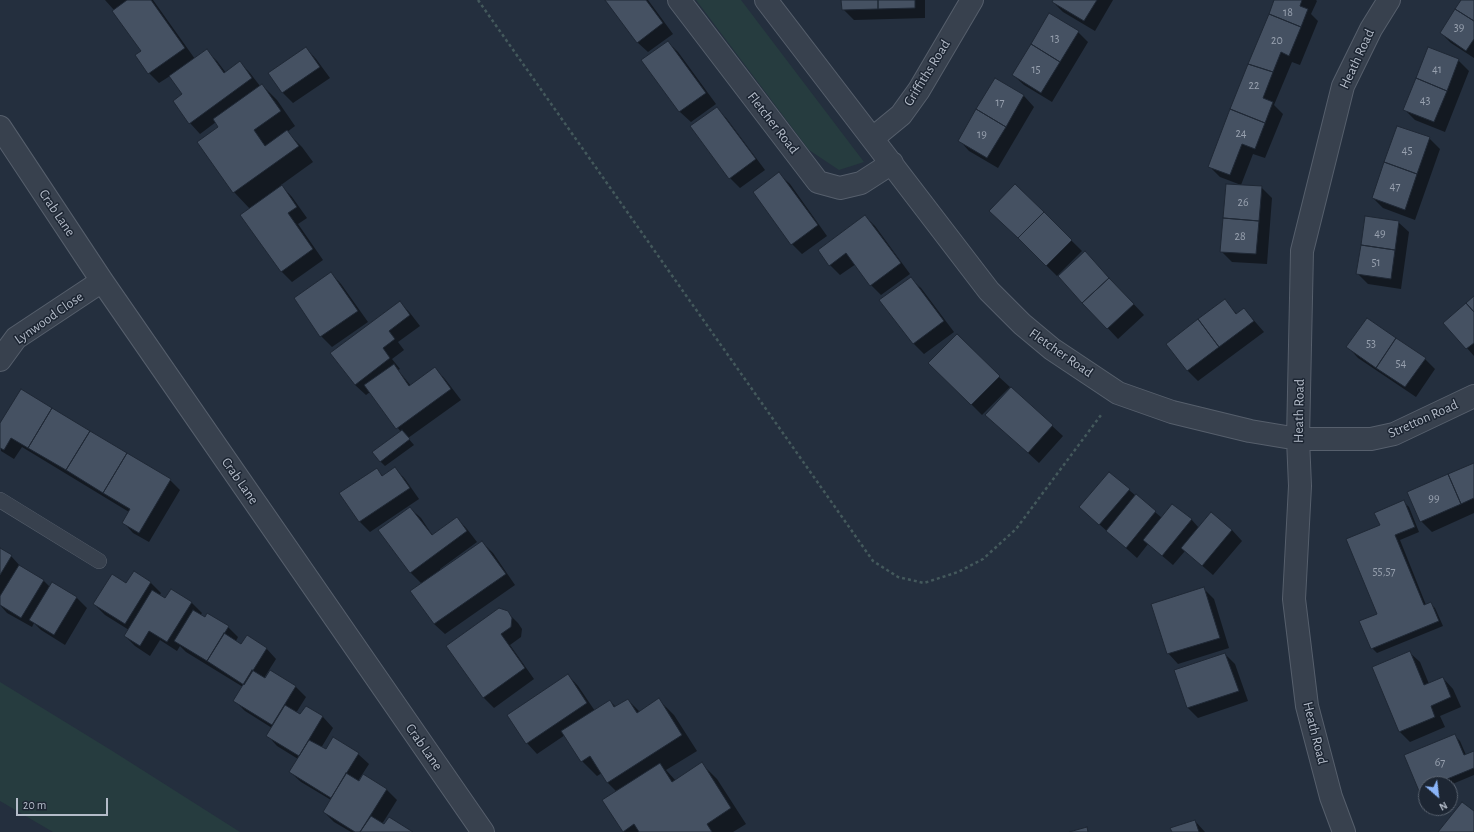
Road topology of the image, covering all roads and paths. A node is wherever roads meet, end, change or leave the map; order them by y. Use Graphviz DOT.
graph roads {
  1 [pos="478,0"];
  2 [pos="679,0"];
  3 [pos="766,0"];
  4 [pos="972,0"];
  5 [pos="1389,0"];
  6 [pos="0,127"];
  7 [pos="873,138"];
  8 [pos="892,163"];
  9 [pos="102,281"];
  10 [pos="0,360"];
  11 [pos="1118,392"];
  12 [pos="1474,396"];
  13 [pos="1298,439"];
  14 [pos="0,500"];
  15 [pos="99,561"];
  16 [pos="483,832"];
  17 [pos="1344,832"];
  1 -- 11 [label="path"];
  2 -- 8 [label="street, Fletcher Road"];
  3 -- 7 [label="street, Fletcher Road"];
  4 -- 7 [label="street, Griffiths Road"];
  5 -- 13 [label="street, Heath Road"];
  6 -- 9 [label="street, Crab Lane"];
  7 -- 8 [label="street, Fletcher Road"];
  8 -- 11 [label="street, Fletcher Road"];
  9 -- 10 [label="street, Lynwood Close"];
  9 -- 16 [label="street, Crab Lane"];
  11 -- 13 [label="street, Fletcher Road"];
  12 -- 13 [label="street, Stretton Road"];
  13 -- 17 [label="street, Heath Road"];
  14 -- 15 [label="lane"];
}
